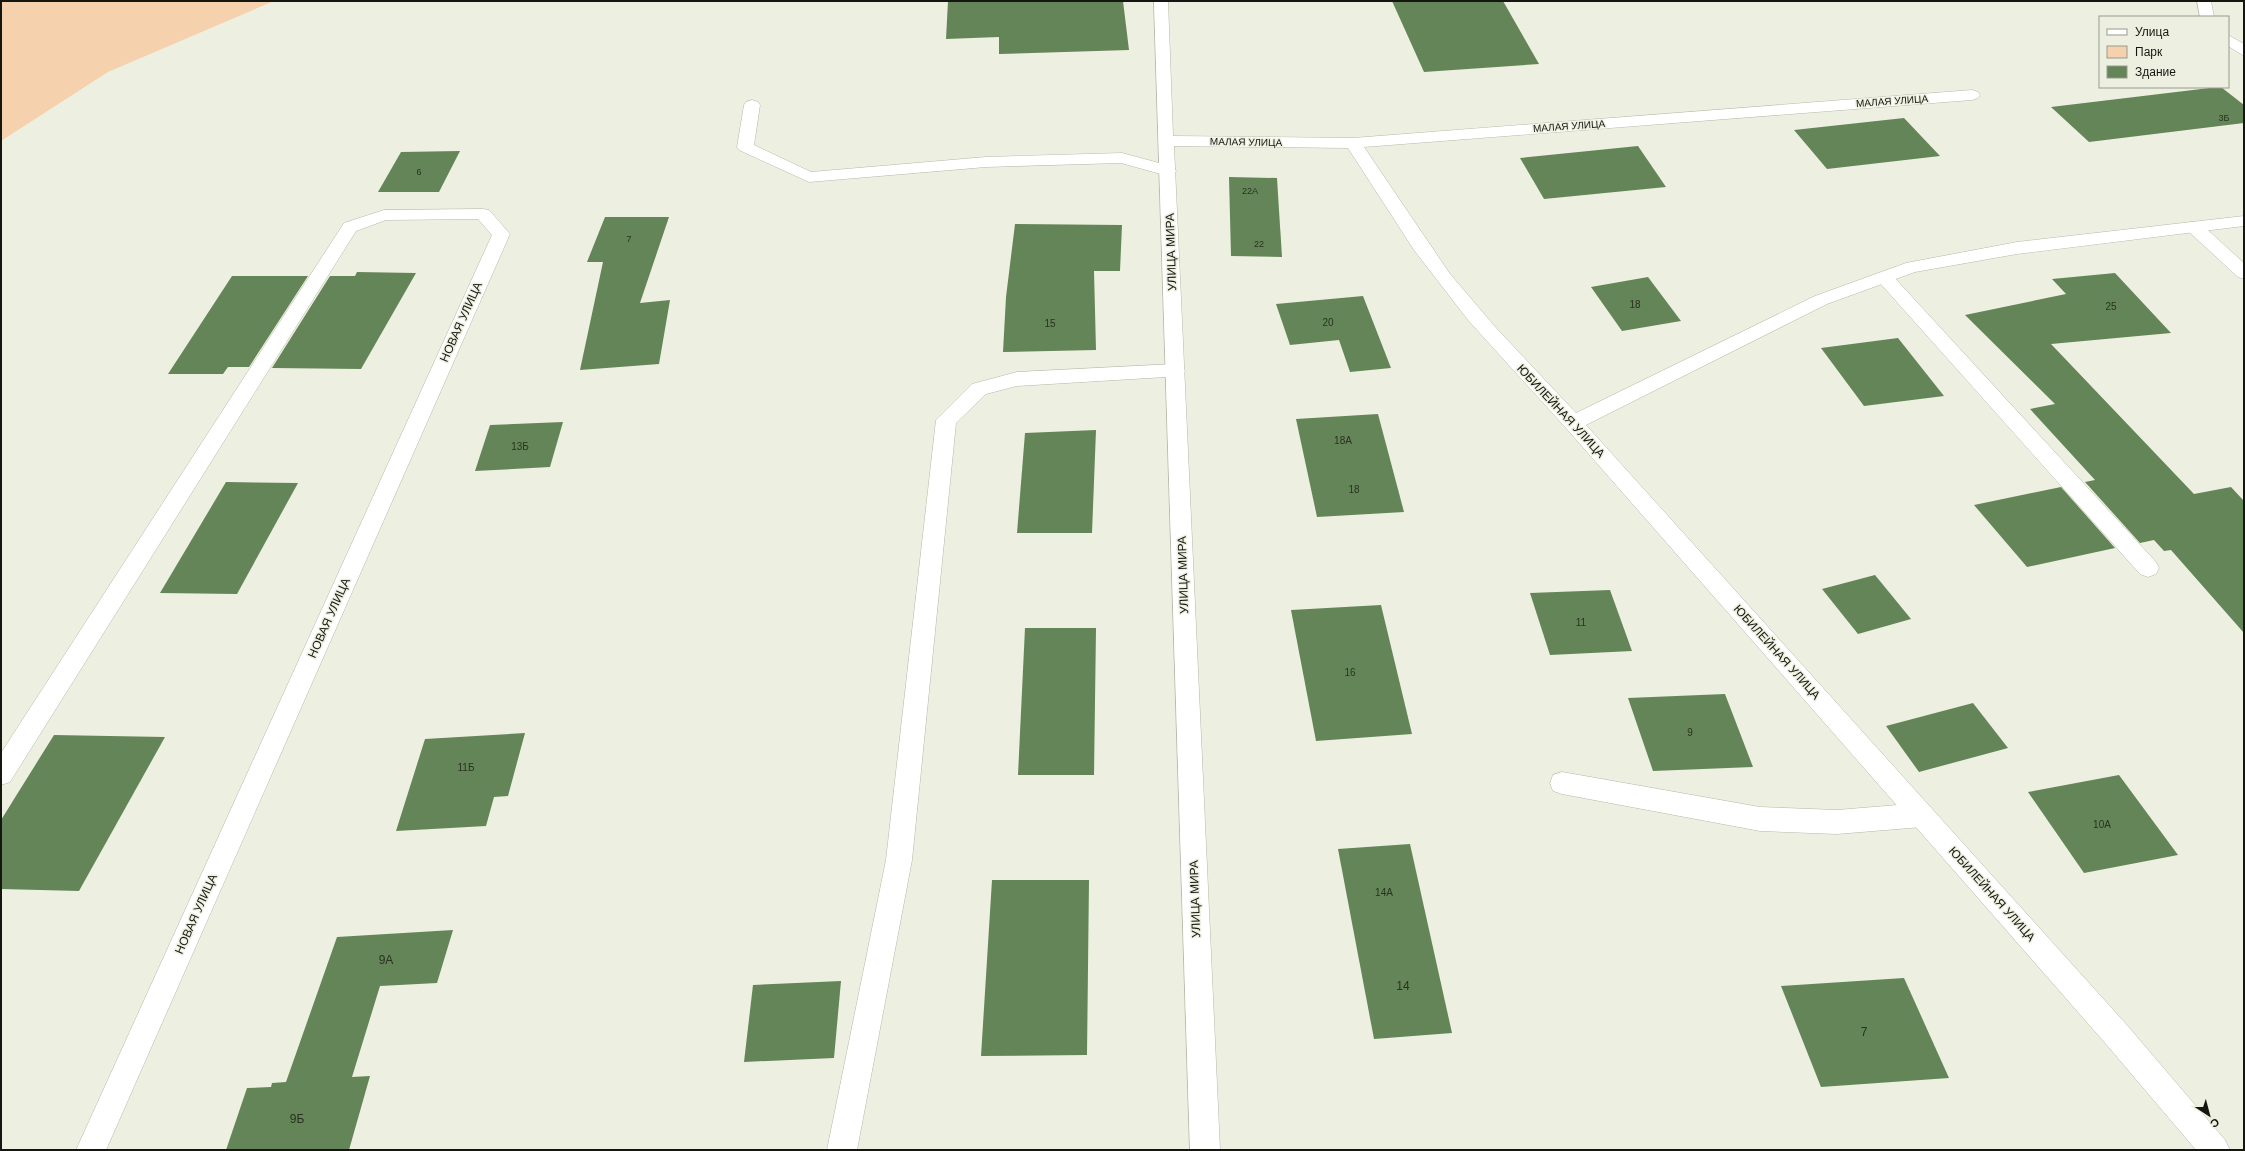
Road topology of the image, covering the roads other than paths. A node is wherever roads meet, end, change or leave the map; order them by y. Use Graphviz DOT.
graph roads {
  1 [pos="1161,1"];
  2 [pos="2204,1"];
  3 [pos="2207,16"];
  4 [pos="2229,40"];
  5 [pos="2244,51"];
  6 [pos="1972,95"];
  7 [pos="752,105"];
  8 [pos="1165,141"];
  9 [pos="1353,143"];
  10 [pos="1168,170"];
  11 [pos="2244,221"];
  12 [pos="2194,227"];
  13 [pos="2244,273"];
  14 [pos="1884,278"];
  15 [pos="1175,371"];
  16 [pos="1573,423"];
  17 [pos="2148,568"];
  18 [pos="1,774"];
  19 [pos="1562,783"];
  20 [pos="1922,815"];
  21 [pos="91,1150"];
  22 [pos="842,1150"];
  23 [pos="1205,1150"];
  24 [pos="2215,1150"];
  1 -- 8 [label="street, УЛИЦА МИРА"];
  2 -- 3 [label="street"];
  4 -- 5 [label="street"];
  6 -- 9 [label="street, МАЛАЯ УЛИЦА"];
  7 -- 10 [label="street"];
  8 -- 9 [label="street, МАЛАЯ УЛИЦА"];
  8 -- 10 [label="street, УЛИЦА МИРА"];
  9 -- 16 [label="street, ЮБИЛЕЙНАЯ УЛИЦА"];
  10 -- 15 [label="street, УЛИЦА МИРА"];
  11 -- 12 [label="street"];
  12 -- 13 [label="street"];
  12 -- 14 [label="street"];
  14 -- 16 [label="street"];
  14 -- 17 [label="street"];
  15 -- 22 [label="street"];
  15 -- 23 [label="street, УЛИЦА МИРА"];
  16 -- 20 [label="street, ЮБИЛЕЙНАЯ УЛИЦА"];
  18 -- 21 [label="street, НОВАЯ УЛИЦА"];
  19 -- 20 [label="street"];
  20 -- 24 [label="street, ЮБИЛЕЙНАЯ УЛИЦА"];
}
